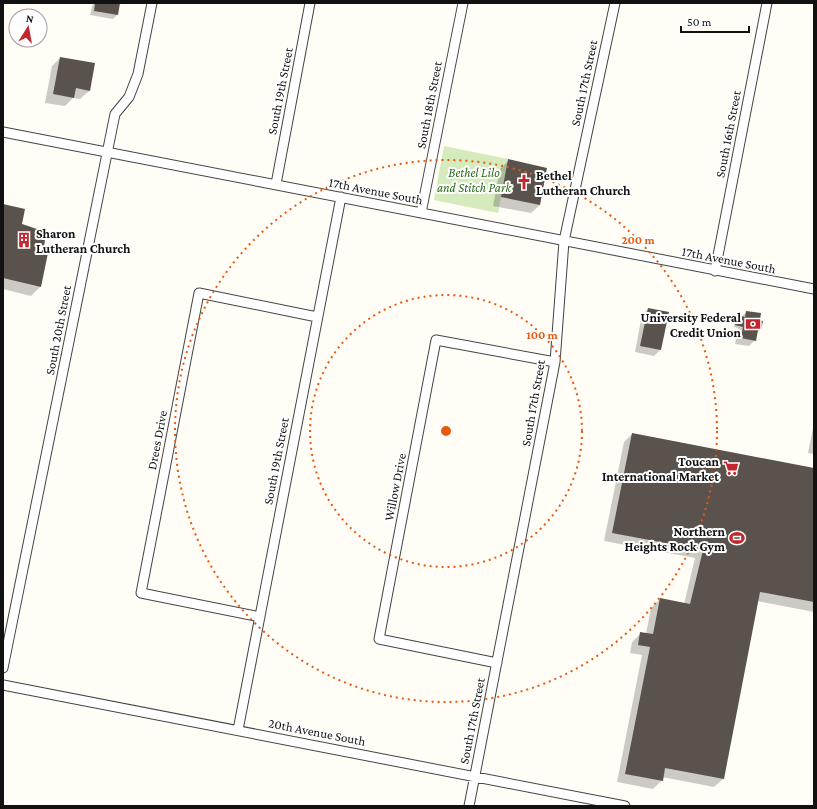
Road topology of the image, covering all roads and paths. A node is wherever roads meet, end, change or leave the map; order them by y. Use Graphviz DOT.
graph roads {
  1 [pos="152,3"];
  2 [pos="310,3"];
  3 [pos="463,3"];
  4 [pos="615,3"];
  5 [pos="767,3"];
  6 [pos="3,132"];
  7 [pos="107,152"];
  8 [pos="276,184"];
  9 [pos="340,197"];
  10 [pos="421,213"];
  11 [pos="564,241"];
  12 [pos="715,271"];
  13 [pos="814,289"];
  14 [pos="317,317"];
  15 [pos="555,362"];
  16 [pos="260,617"];
  17 [pos="497,663"];
  18 [pos="3,668"];
  19 [pos="3,684"];
  20 [pos="238,730"];
  21 [pos="475,777"];
  22 [pos="613,805"];
  23 [pos="469,806"];
  24 [pos="625,806"];
  1 -- 7 [label="street, South 20th Street"];
  2 -- 8 [label="street, South 19th Street"];
  3 -- 10 [label="street, South 18th Street"];
  4 -- 11 [label="street, South 17th Street"];
  5 -- 12 [label="street, South 16th Street"];
  6 -- 7 [label="street, 17th Avenue South"];
  7 -- 8 [label="street, 17th Avenue South"];
  7 -- 18 [label="street, South 20th Street"];
  8 -- 9 [label="street, 17th Avenue South"];
  9 -- 10 [label="street, 17th Avenue South"];
  9 -- 14 [label="street, South 19th Street"];
  10 -- 11 [label="street, 17th Avenue South"];
  11 -- 12 [label="street, 17th Avenue South"];
  11 -- 15 [label="street, South 17th Street"];
  12 -- 13 [label="street, 17th Avenue South"];
  14 -- 16 [label="street, South 19th Street"];
  14 -- 16 [label="street, Drees Drive"];
  15 -- 17 [label="street, South 17th Street"];
  15 -- 17 [label="street, Willow Drive"];
  16 -- 20 [label="street, South 19th Street"];
  17 -- 21 [label="street, South 17th Street"];
  19 -- 20 [label="street, 20th Avenue South"];
  20 -- 21 [label="street, 20th Avenue South"];
  21 -- 22 [label="street, 20th Avenue South"];
  21 -- 23 [label="street, South 17th Street"];
  22 -- 24 [label="street, 20th Avenue South"];
}
